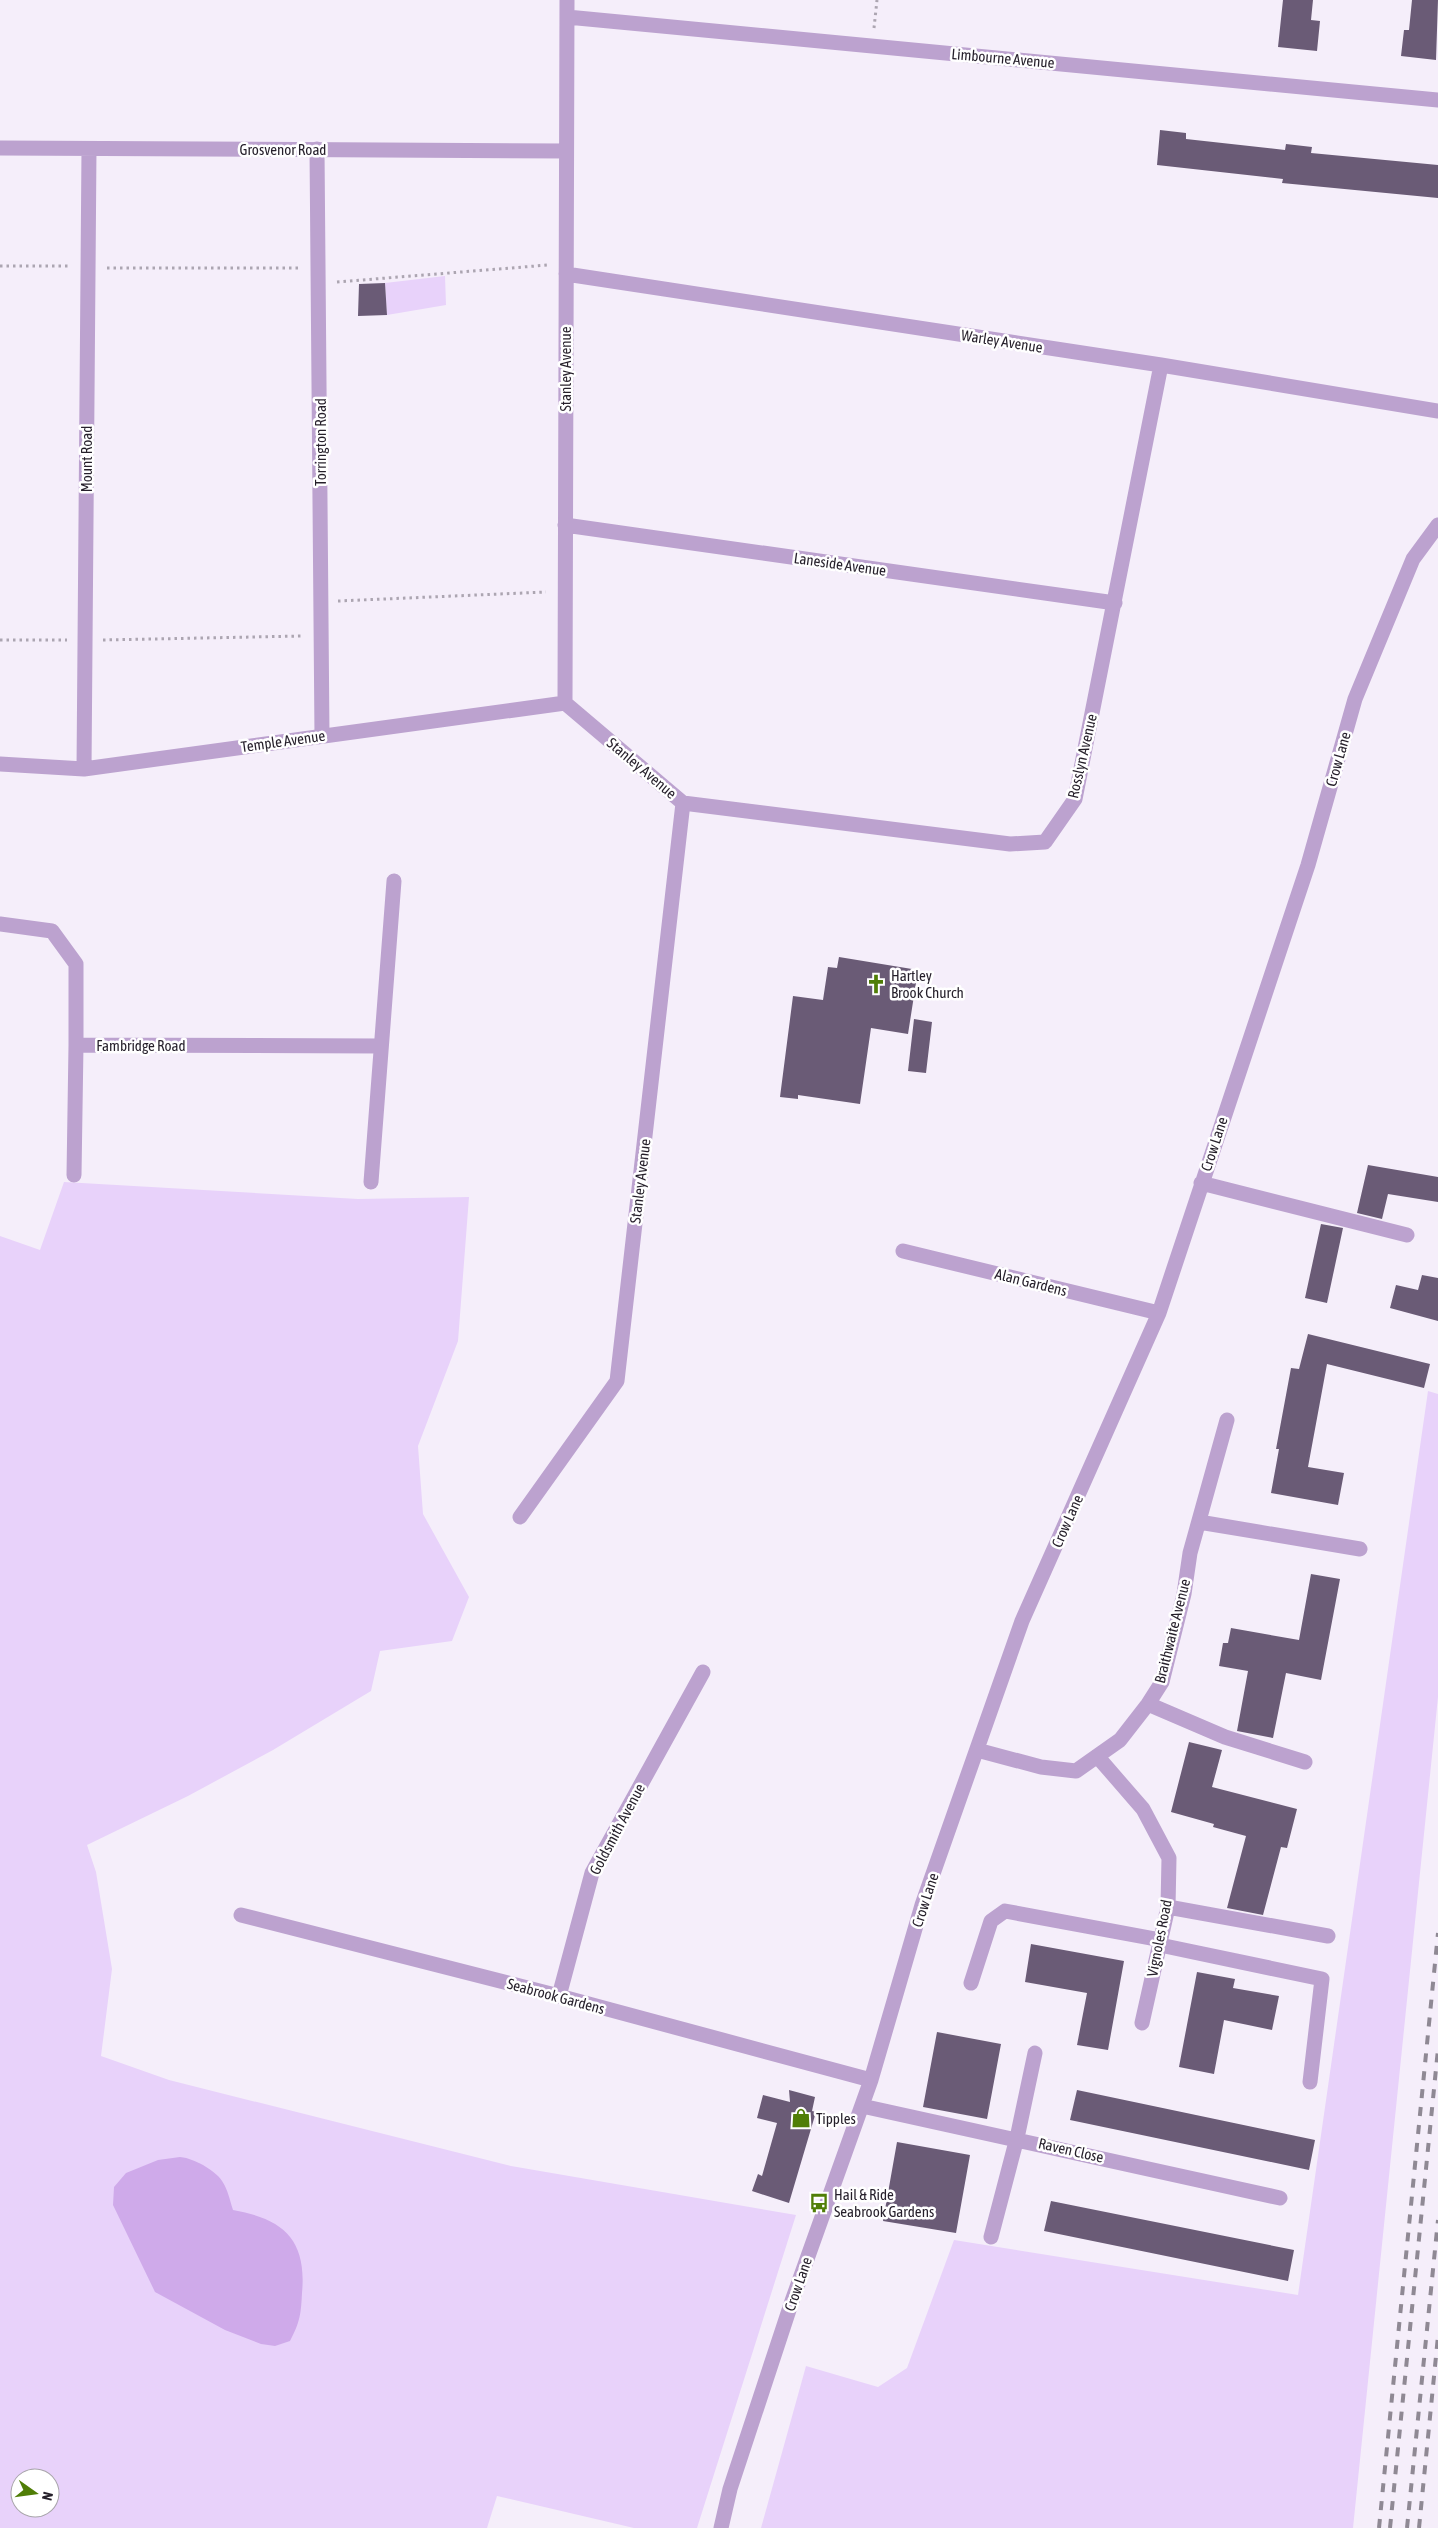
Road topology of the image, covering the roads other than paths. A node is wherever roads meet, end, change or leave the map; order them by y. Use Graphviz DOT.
graph roads {
  1 [pos="567,0"];
  2 [pos="567,16"];
  3 [pos="1438,100"];
  4 [pos="0,148"];
  5 [pos="89,149"];
  6 [pos="317,149"];
  7 [pos="565,151"];
  8 [pos="566,269"];
  9 [pos="1161,365"];
  10 [pos="1438,411"];
  11 [pos="565,525"];
  12 [pos="1438,525"];
  13 [pos="1115,603"];
  14 [pos="565,703"];
  15 [pos="322,736"];
  16 [pos="0,764"];
  17 [pos="84,770"];
  18 [pos="683,803"];
  19 [pos="394,880"];
  20 [pos="0,924"];
  21 [pos="76,1045"];
  22 [pos="380,1046"];
  23 [pos="74,1175"];
  24 [pos="371,1182"];
  25 [pos="1201,1183"];
  26 [pos="1407,1235"];
  27 [pos="903,1251"];
  28 [pos="1159,1313"];
  29 [pos="1227,1420"];
  30 [pos="520,1517"];
  31 [pos="1199,1522"];
  32 [pos="1360,1549"];
  33 [pos="702,1672"];
  34 [pos="1148,1704"];
  35 [pos="976,1750"];
  36 [pos="1097,1756"];
  37 [pos="1306,1762"];
  38 [pos="1168,1907"];
  39 [pos="241,1915"];
  40 [pos="1328,1936"];
  41 [pos="1160,1943"];
  42 [pos="971,1983"];
  43 [pos="559,1996"];
  44 [pos="1142,2023"];
  45 [pos="1035,2053"];
  46 [pos="871,2080"];
  47 [pos="1310,2082"];
  48 [pos="862,2106"];
  49 [pos="1017,2138"];
  50 [pos="1280,2198"];
  51 [pos="991,2237"];
  52 [pos="721,2528"];
  1 -- 2 [label="street, Stanley Avenue"];
  2 -- 3 [label="street, Limbourne Avenue"];
  2 -- 7 [label="street, Stanley Avenue"];
  4 -- 5 [label="street, Grosvenor Road"];
  5 -- 6 [label="street, Grosvenor Road"];
  5 -- 17 [label="street, Mount Road"];
  6 -- 7 [label="street, Grosvenor Road"];
  6 -- 15 [label="street, Torrington Road"];
  7 -- 8 [label="street, Stanley Avenue"];
  8 -- 9 [label="street, Warley Avenue"];
  8 -- 11 [label="street, Stanley Avenue"];
  9 -- 10 [label="street, Warley Avenue"];
  9 -- 13 [label="street, Rosslyn Avenue"];
  11 -- 13 [label="street, Laneside Avenue"];
  11 -- 14 [label="street, Stanley Avenue"];
  12 -- 25 [label="street, Crow Lane"];
  13 -- 18 [label="street, Rosslyn Avenue"];
  14 -- 15 [label="street, Temple Avenue"];
  14 -- 18 [label="street, Stanley Avenue"];
  15 -- 17 [label="street, Temple Avenue"];
  16 -- 17 [label="street, Temple Avenue"];
  18 -- 30 [label="street, Stanley Avenue"];
  19 -- 22 [label="street"];
  20 -- 21 [label="street, Fambridge Road"];
  21 -- 22 [label="street, Fambridge Road"];
  21 -- 23 [label="street"];
  22 -- 24 [label="street"];
  25 -- 26 [label="street"];
  25 -- 28 [label="street, Crow Lane"];
  27 -- 28 [label="street, Alan Gardens"];
  28 -- 35 [label="street, Crow Lane"];
  29 -- 31 [label="street, Braithwaite Avenue"];
  31 -- 32 [label="street"];
  31 -- 34 [label="street, Braithwaite Avenue"];
  33 -- 43 [label="street, Goldsmith Avenue"];
  34 -- 36 [label="street, Braithwaite Avenue"];
  34 -- 37 [label="street"];
  35 -- 36 [label="street, Braithwaite Avenue"];
  35 -- 46 [label="street, Crow Lane"];
  36 -- 38 [label="street, Vignoles Road"];
  38 -- 40 [label="street"];
  38 -- 41 [label="street, Vignoles Road"];
  39 -- 43 [label="street, Seabrook Gardens"];
  41 -- 42 [label="street"];
  41 -- 44 [label="street, Vignoles Road"];
  41 -- 47 [label="street"];
  43 -- 46 [label="street, Seabrook Gardens"];
  45 -- 49 [label="street"];
  46 -- 48 [label="street, Crow Lane"];
  48 -- 49 [label="street, Raven Close"];
  48 -- 52 [label="street, Crow Lane"];
  49 -- 50 [label="street, Raven Close"];
  49 -- 51 [label="street"];
}
